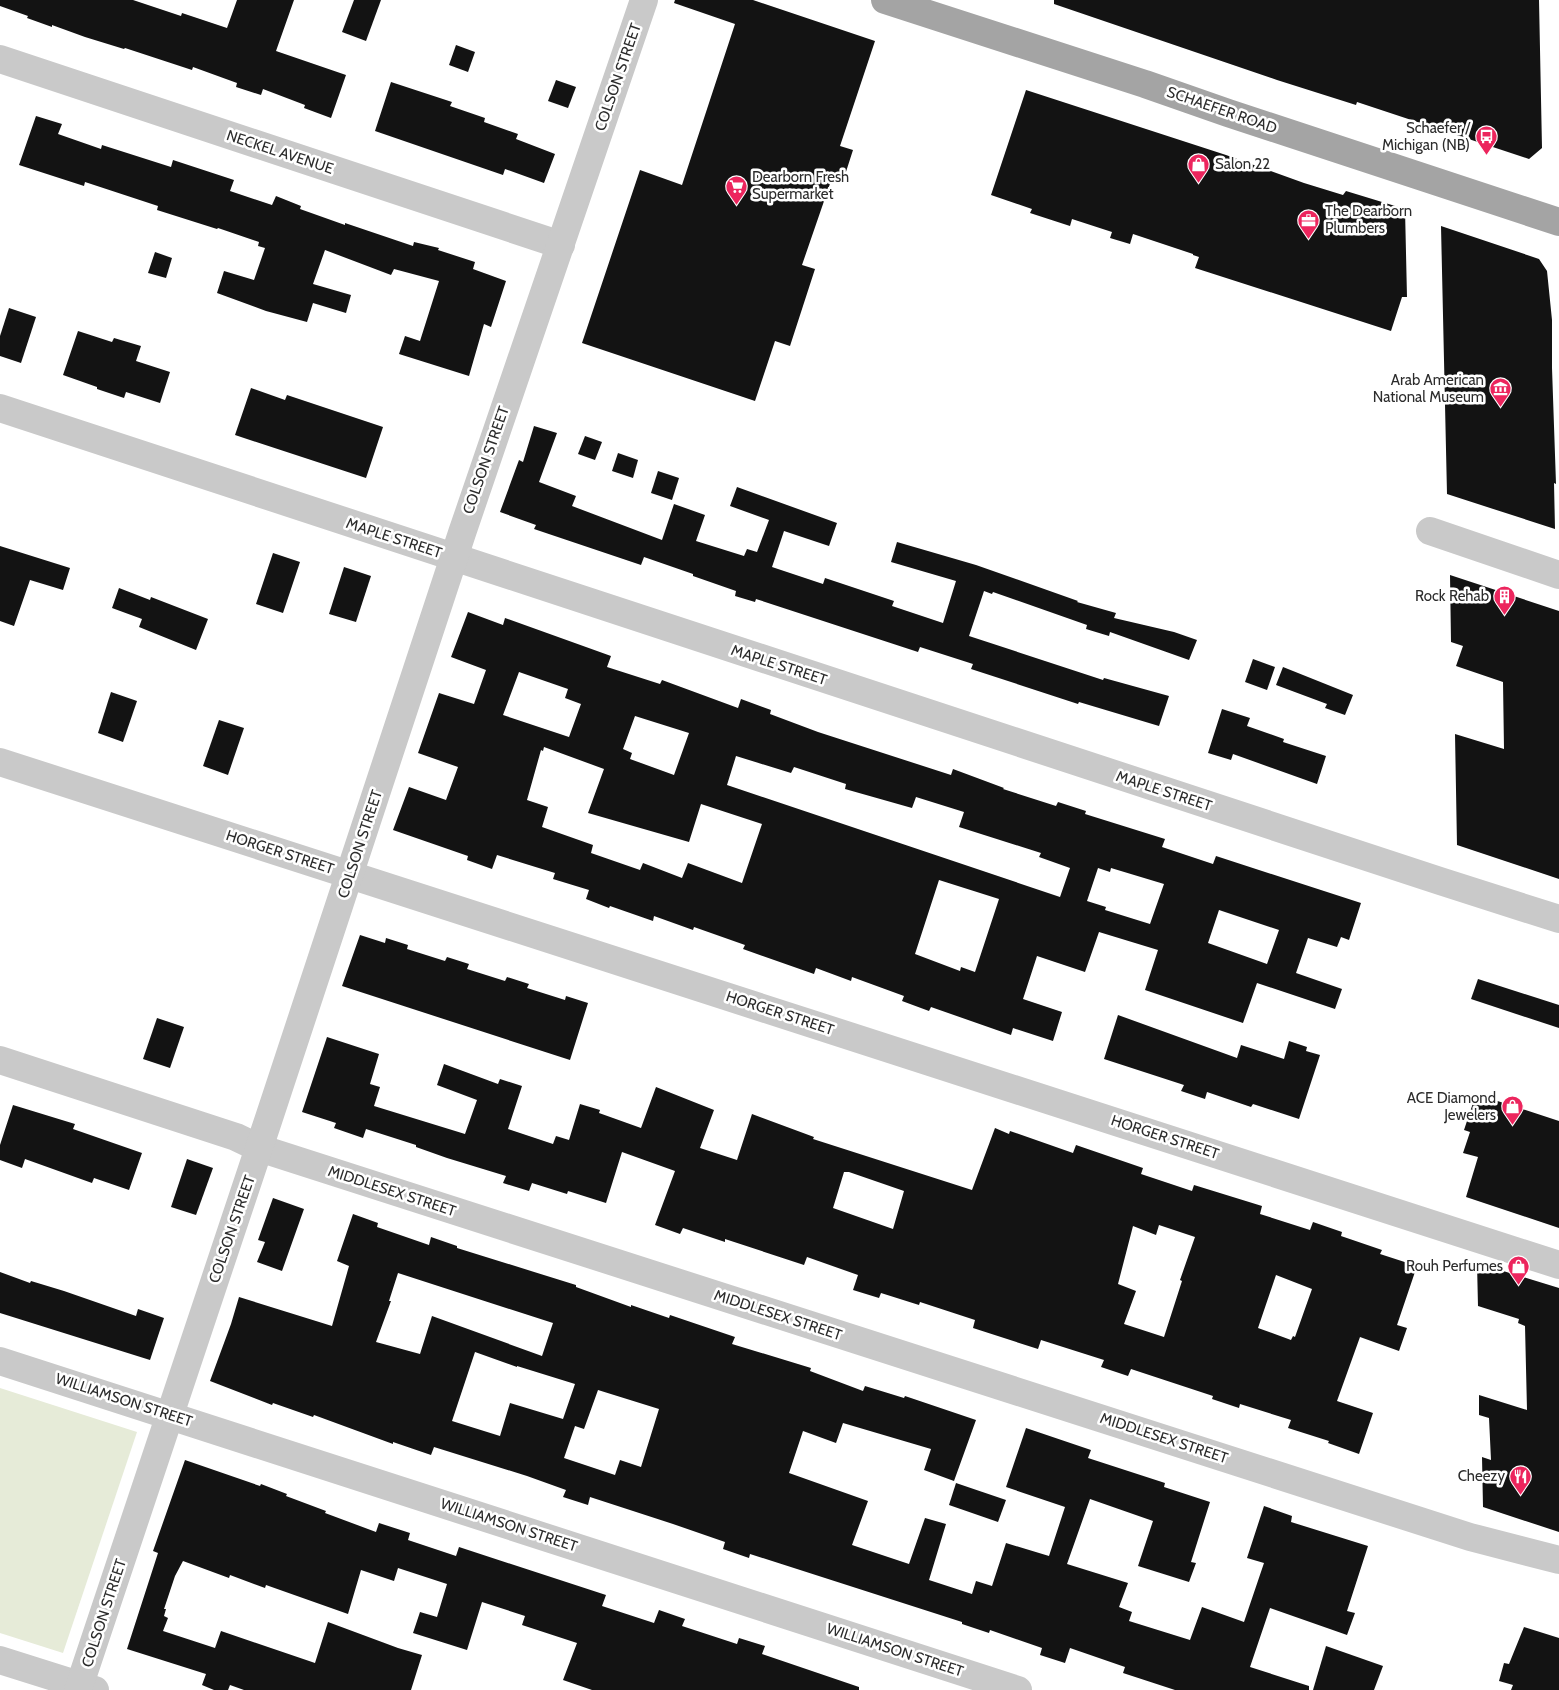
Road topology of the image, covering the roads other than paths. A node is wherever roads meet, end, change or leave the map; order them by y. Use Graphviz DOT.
graph roads {
  1 [pos="644,0"];
  2 [pos="885,0"];
  3 [pos="0,59"];
  4 [pos="1559,222"];
  5 [pos="561,245"];
  6 [pos="0,408"];
  7 [pos="1430,530"];
  8 [pos="454,558"];
  9 [pos="1559,575"];
  10 [pos="0,762"];
  11 [pos="350,874"];
  12 [pos="1559,919"];
  13 [pos="0,1060"];
  14 [pos="259,1148"];
  15 [pos="1559,1265"];
  16 [pos="0,1360"];
  17 [pos="170,1415"];
  18 [pos="1559,1560"];
  19 [pos="0,1660"];
  20 [pos="84,1688"];
  21 [pos="1018,1690"];
  1 -- 5 [label="street, COLSON STREET"];
  2 -- 4 [label="main road, SCHAEFER ROAD"];
  3 -- 5 [label="street, NECKEL AVENUE"];
  5 -- 8 [label="street, COLSON STREET"];
  6 -- 8 [label="street, MAPLE STREET"];
  7 -- 9 [label="street"];
  8 -- 11 [label="street, COLSON STREET"];
  8 -- 12 [label="street, MAPLE STREET"];
  10 -- 11 [label="street, HORGER STREET"];
  11 -- 14 [label="street, COLSON STREET"];
  11 -- 15 [label="street, HORGER STREET"];
  13 -- 14 [label="street, MIDDLESEX STREET"];
  14 -- 17 [label="street, COLSON STREET"];
  14 -- 18 [label="street, MIDDLESEX STREET"];
  16 -- 17 [label="street, WILLIAMSON STREET"];
  17 -- 20 [label="street, COLSON STREET"];
  17 -- 21 [label="street, WILLIAMSON STREET"];
  19 -- 20 [label="street"];
}
